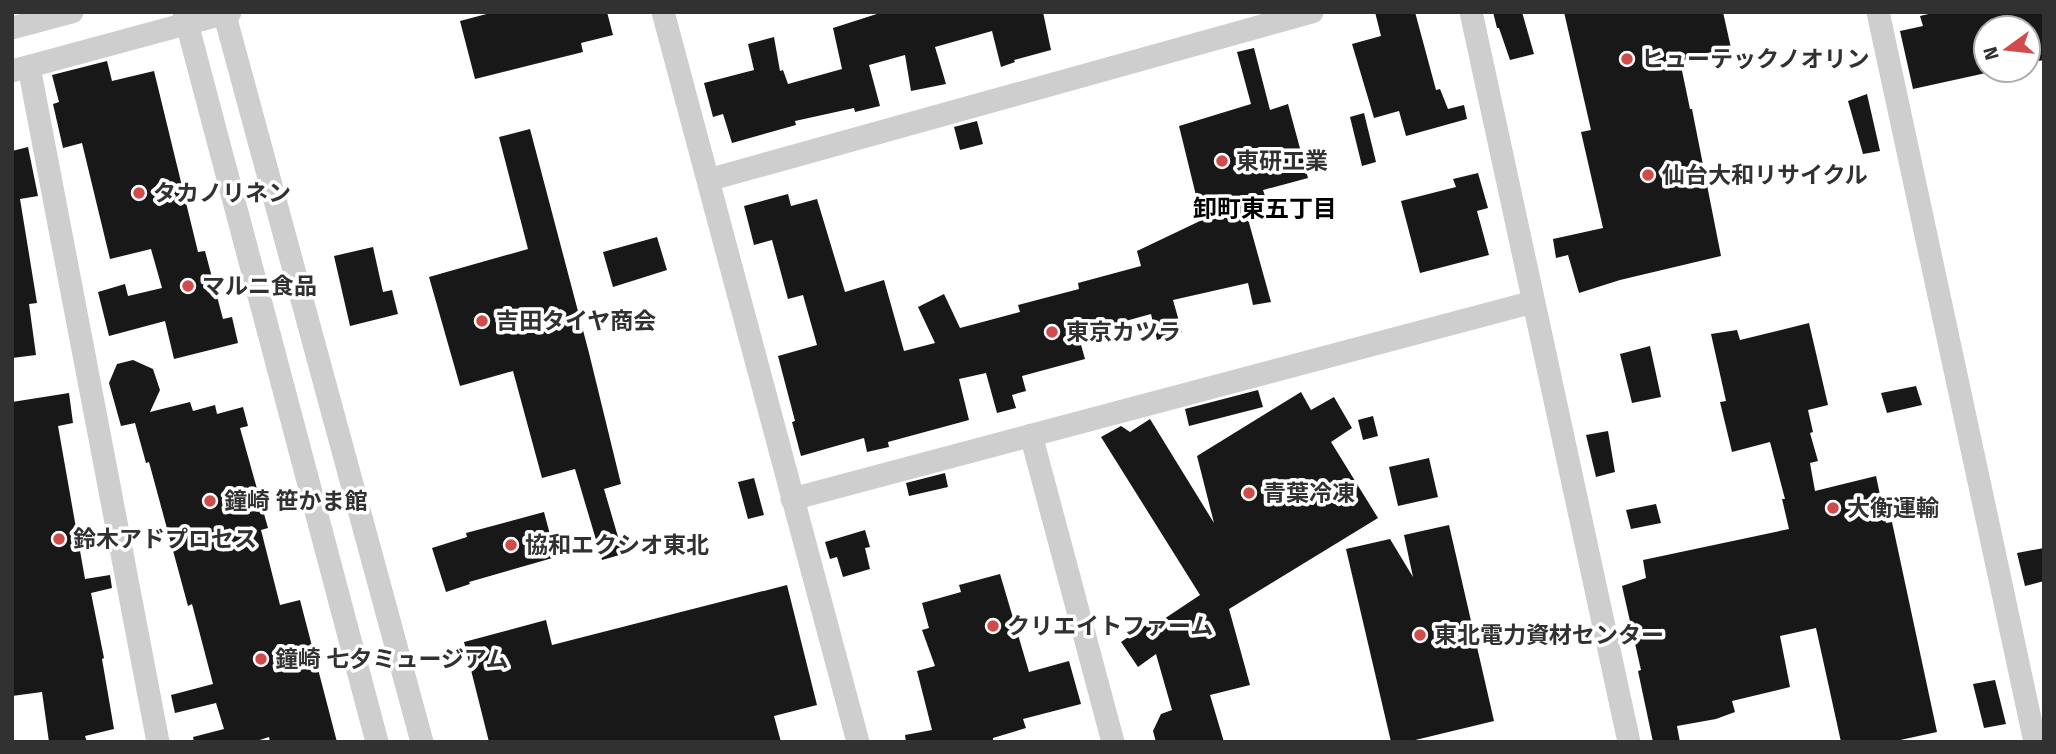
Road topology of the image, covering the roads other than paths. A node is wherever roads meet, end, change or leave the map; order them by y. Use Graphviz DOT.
graph roads {
  1 [pos="72,12"];
  2 [pos="663,12"];
  3 [pos="1312,12"];
  4 [pos="1471,12"];
  5 [pos="1878,12"];
  6 [pos="226,13"];
  7 [pos="186,18"];
  8 [pos="12,28"];
  9 [pos="21,69"];
  10 [pos="708,180"];
  11 [pos="1533,302"];
  12 [pos="1031,435"];
  13 [pos="792,499"];
  14 [pos="158,742"];
  15 [pos="377,742"];
  16 [pos="422,742"];
  17 [pos="858,742"];
  18 [pos="1113,742"];
  19 [pos="1629,742"];
  20 [pos="2035,742"];
  1 -- 8 [label="street"];
  2 -- 10 [label="street"];
  3 -- 10 [label="street"];
  4 -- 11 [label="street"];
  5 -- 20 [label="street"];
  6 -- 7 [label="street"];
  6 -- 16 [label="street"];
  7 -- 9 [label="street"];
  7 -- 15 [label="street"];
  9 -- 14 [label="street"];
  10 -- 13 [label="street"];
  11 -- 12 [label="street"];
  11 -- 19 [label="street"];
  12 -- 13 [label="street"];
  12 -- 18 [label="street"];
  13 -- 17 [label="street"];
}
